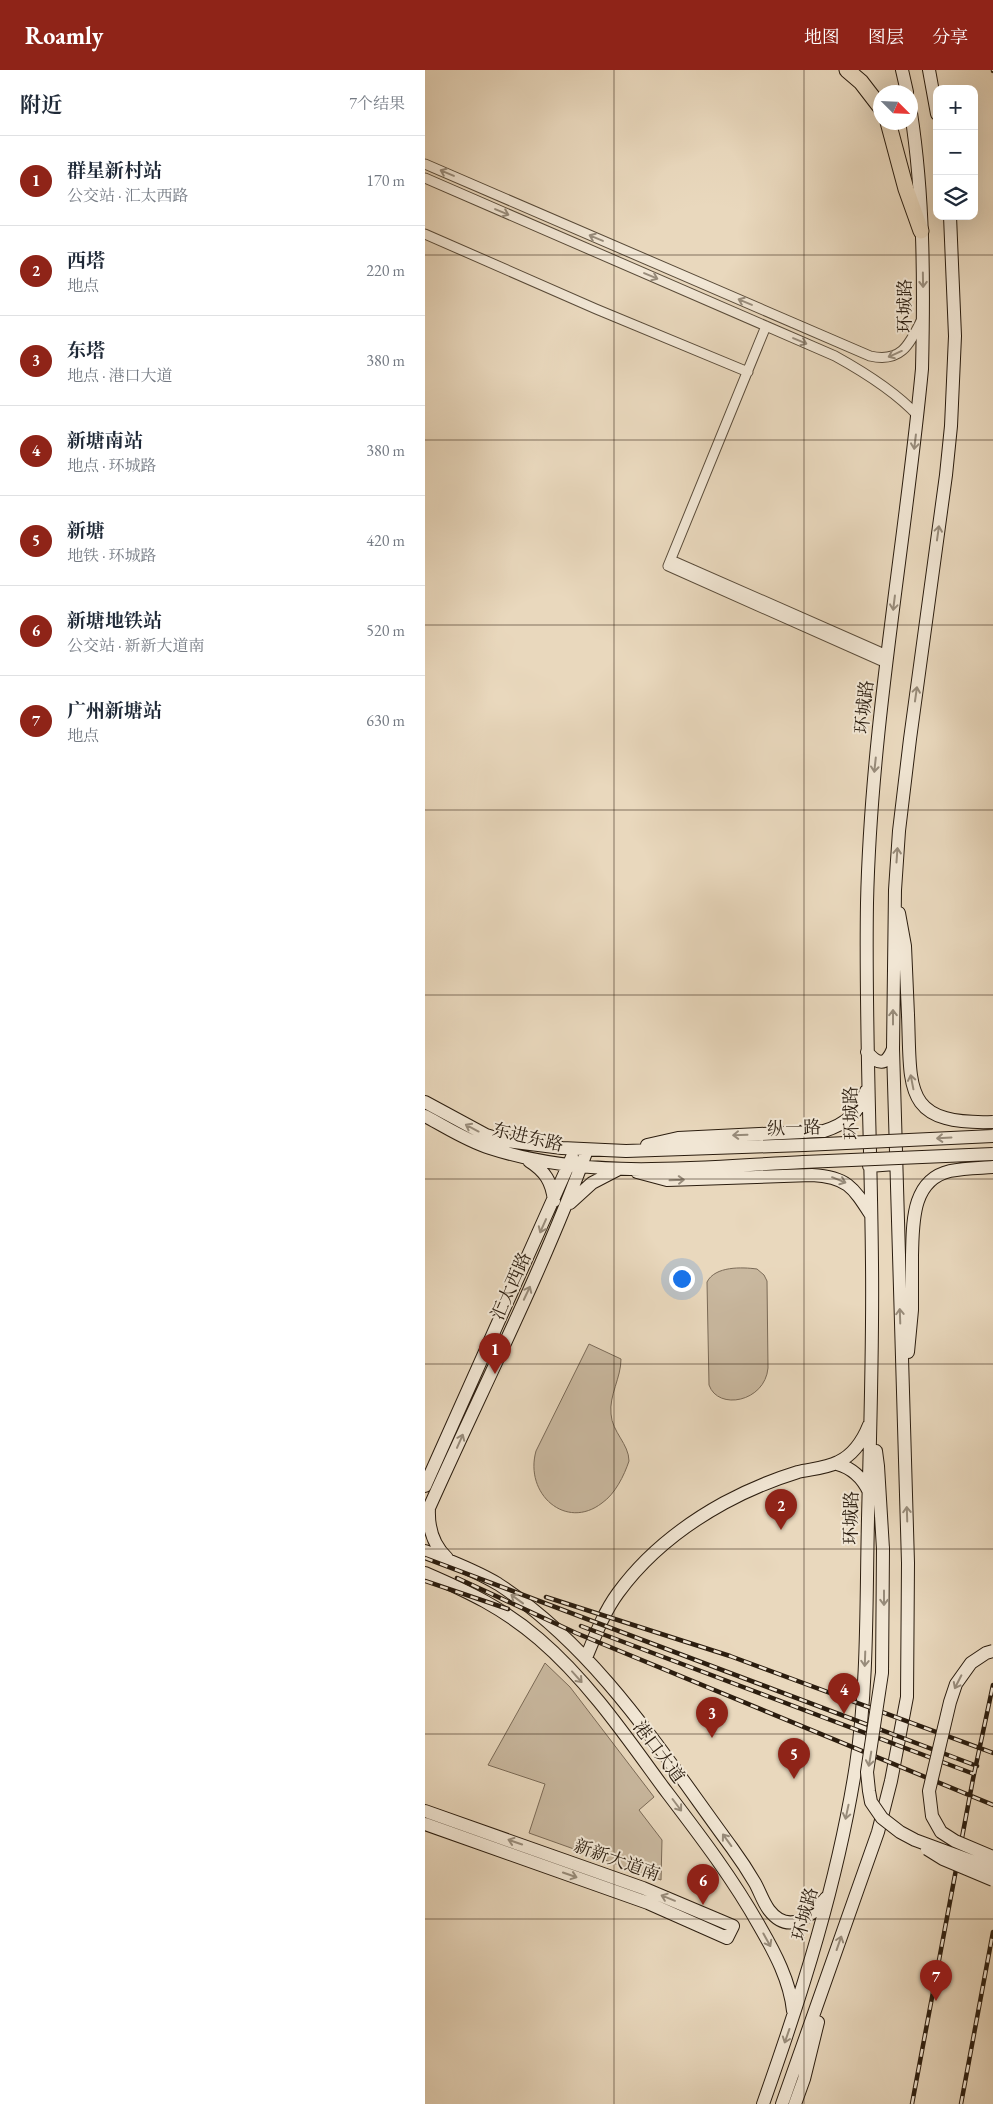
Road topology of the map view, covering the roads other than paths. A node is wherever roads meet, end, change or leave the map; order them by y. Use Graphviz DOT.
graph roads {
  1 [pos="847,70"];
  2 [pos="902,70"];
  3 [pos="929,70"];
  4 [pos="905,85"];
  5 [pos="933,92"];
  6 [pos="873,98"];
  7 [pos="890,130"];
  8 [pos="913,130"];
  9 [pos="425,164"];
  10 [pos="425,178"];
  11 [pos="950,220"];
  12 [pos="921,231"];
  13 [pos="425,234"];
  14 [pos="923,316"];
  15 [pos="766,326"];
  16 [pos="747,372"];
  17 [pos="918,416"];
  18 [pos="887,659"];
  19 [pos="895,890"];
  20 [pos="893,1049"];
  21 [pos="867,1052"];
  22 [pos="869,1084"];
  23 [pos="425,1102"];
  24 [pos="425,1116"];
  25 [pos="993,1122"];
  26 [pos="811,1132"];
  27 [pos="993,1136"];
  28 [pos="581,1149"];
  29 [pos="626,1151"];
  30 [pos="993,1154"];
  31 [pos="524,1158"];
  32 [pos="895,1164"];
  33 [pos="575,1166"];
  34 [pos="869,1166"];
  35 [pos="993,1167"];
  36 [pos="624,1170"];
  37 [pos="812,1176"];
  38 [pos="554,1201"];
  39 [pos="564,1210"];
  40 [pos="871,1215"];
  41 [pos="903,1384"];
  42 [pos="871,1418"];
  43 [pos="871,1432"];
  44 [pos="837,1464"];
  45 [pos="440,1468"];
  46 [pos="425,1486"];
  47 [pos="869,1492"];
  48 [pos="427,1512"];
  49 [pos="425,1551"];
  50 [pos="450,1561"];
  51 [pos="425,1574"];
  52 [pos="441,1580"];
  53 [pos="425,1581"];
  54 [pos="993,1651"];
  55 [pos="586,1658"];
  56 [pos="425,1811"];
  57 [pos="425,1824"];
  58 [pos="936,1824"];
  59 [pos="915,1840"];
  60 [pos="958,1854"];
  61 [pos="993,1857"];
  62 [pos="993,1869"];
  63 [pos="748,1870"];
  64 [pos="993,1880"];
  65 [pos="733,1881"];
  66 [pos="828,1894"];
  67 [pos="829,1971"];
  68 [pos="794,2016"];
  69 [pos="763,2104"];
  70 [pos="782,2104"];
  71 [pos="795,2104"];
  1 -- 6 [label="main road"];
  2 -- 4 [label="main road"];
  3 -- 5 [label="main road"];
  7 -- 12 [label="main road"];
  8 -- 12 [label="main road, 环城路"];
  14 -- 9 [label="street, one-way"];
  10 -- 15 [label="street, one-way"];
  19 -- 11 [label="main road, one-way"];
  12 -- 14 [label="main road, 环城路, one-way"];
  13 -- 16 [label="street"];
  14 -- 17 [label="main road, 环城路"];
  15 -- 16 [label="street"];
  15 -- 17 [label="street, one-way"];
  16 -- 18 [label="street"];
  17 -- 18 [label="main road, 环城路, one-way"];
  18 -- 21 [label="main road, 环城路, one-way"];
  20 -- 19 [label="main road, one-way"];
  25 -- 19 [label="main road, one-way, bridge"];
  20 -- 21 [label="main road"];
  20 -- 32 [label="main road"];
  21 -- 22 [label="main road, 环城路"];
  22 -- 26 [label="main road"];
  22 -- 34 [label="main road, 环城路"];
  28 -- 23 [label="main road, 东进东路, one-way"];
  24 -- 31 [label="main road, 东进东路"];
  26 -- 29 [label="main road, one-way"];
  26 -- 37 [label="main road"];
  27 -- 29 [label="main road, 纵一路, one-way, bridge"];
  28 -- 29 [label="main road, 东进东路"];
  28 -- 33 [label="main road, 汇太西路"];
  30 -- 36 [label="main road, 纵一路, bridge"];
  31 -- 33 [label="main road, 东进东路"];
  31 -- 38 [label="main road"];
  32 -- 34 [label="main road"];
  41 -- 32 [label="main road, one-way"];
  33 -- 36 [label="main road, 东进东路"];
  33 -- 38 [label="main road, 汇太西路"];
  33 -- 39 [label="main road, 汇太西路"];
  34 -- 40 [label="main road, 环城路"];
  35 -- 41 [label="main road, bridge"];
  36 -- 37 [label="main road, one-way"];
  36 -- 39 [label="main road"];
  37 -- 40 [label="main road, one-way"];
  38 -- 45 [label="main road, 汇太西路, one-way"];
  45 -- 39 [label="main road, 汇太西路, one-way"];
  40 -- 42 [label="main road, 环城路"];
  67 -- 41 [label="main road, one-way"];
  42 -- 43 [label="main road, 环城路"];
  42 -- 44 [label="main road"];
  43 -- 47 [label="main road, 环城路"];
  43 -- 59 [label="main road, one-way, bridge"];
  44 -- 47 [label="main road"];
  44 -- 55 [label="main road"];
  45 -- 46 [label="main road, 汇太西路"];
  45 -- 48 [label="main road, 汇太西路"];
  47 -- 66 [label="main road, 环城路, one-way"];
  48 -- 50 [label="main road"];
  49 -- 50 [label="main road, 港口大道"];
  55 -- 50 [label="main road, 港口大道, one-way"];
  51 -- 52 [label="main road, 港口大道"];
  52 -- 53 [label="main road"];
  52 -- 65 [label="main road, 港口大道, one-way"];
  54 -- 58 [label="main road, one-way, bridge"];
  63 -- 55 [label="main road, 港口大道, one-way"];
  57 -- 56 [label="main road, 新新大道南, one-way"];
  58 -- 60 [label="main road, bridge"];
  58 -- 61 [label="main road, bridge"];
  59 -- 60 [label="main road, bridge"];
  59 -- 64 [label="main road, bridge"];
  60 -- 62 [label="main road, bridge"];
  63 -- 65 [label="main road"];
  63 -- 66 [label="main road, 港口大道"];
  65 -- 68 [label="main road, 港口大道, one-way"];
  66 -- 68 [label="main road, 环城路"];
  67 -- 70 [label="main road"];
  67 -- 71 [label="main road"];
  68 -- 69 [label="main road, 环城路, one-way"];
}
